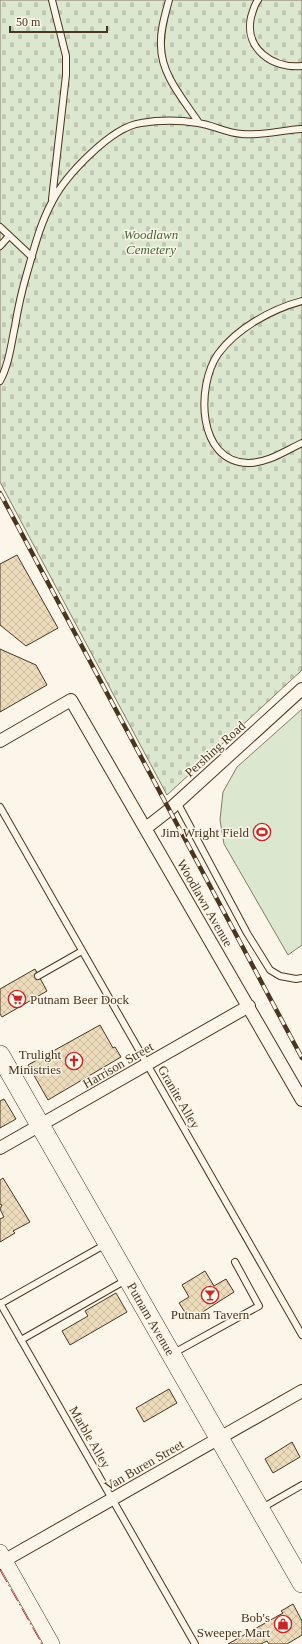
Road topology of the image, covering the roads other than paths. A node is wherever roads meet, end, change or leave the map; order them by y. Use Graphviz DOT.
graph roads {
  1 [pos="52,0"];
  2 [pos="168,0"];
  3 [pos="258,0"];
  4 [pos="302,66"];
  5 [pos="199,123"];
  6 [pos="302,129"];
  7 [pos="52,201"];
  8 [pos="0,228"];
  9 [pos="9,236"];
  10 [pos="0,246"];
  11 [pos="32,257"];
  12 [pos="302,301"];
  13 [pos="0,381"];
  14 [pos="302,443"];
  15 [pos="302,689"];
  16 [pos="0,741"];
  17 [pos="177,802"];
  18 [pos="0,807"];
  19 [pos="146,828"];
  20 [pos="82,951"];
  21 [pos="38,976"];
  22 [pos="302,978"];
  23 [pos="249,1006"];
  24 [pos="0,1055"];
  25 [pos="147,1064"];
  26 [pos="302,1100"];
  27 [pos="40,1125"];
  28 [pos="0,1148"];
  29 [pos="107,1243"];
  30 [pos="235,1262"];
  31 [pos="128,1279"];
  32 [pos="0,1304"];
  33 [pos="302,1335"];
  34 [pos="21,1340"];
  35 [pos="171,1354"];
  36 [pos="302,1391"];
  37 [pos="219,1438"];
  38 [pos="302,1485"];
  39 [pos="113,1499"];
  40 [pos="260,1509"];
  41 [pos="2,1559"];
  42 [pos="302,1583"];
  43 [pos="52,1644"];
  44 [pos="196,1644"];
  1 -- 7 [label="lane"];
  2 -- 5 [label="lane"];
  3 -- 4 [label="lane"];
  5 -- 6 [label="lane"];
  5 -- 7 [label="lane"];
  7 -- 11 [label="lane"];
  8 -- 9 [label="lane"];
  9 -- 10 [label="lane"];
  9 -- 11 [label="lane"];
  11 -- 13 [label="lane"];
  12 -- 14 [label="lane"];
  15 -- 17 [label="street, Pershing Road"];
  16 -- 19 [label="street, Woodlawn Avenue"];
  17 -- 19 [label="street, Pershing Road"];
  17 -- 22 [label="lane"];
  18 -- 20 [label="lane, Granite Alley"];
  19 -- 23 [label="street, Woodlawn Avenue"];
  20 -- 21 [label="lane"];
  20 -- 25 [label="lane, Granite Alley"];
  23 -- 25 [label="street, Harrison Street"];
  23 -- 26 [label="street, Woodlawn Avenue"];
  24 -- 27 [label="main road, Putnam Avenue"];
  25 -- 27 [label="street, Harrison Street"];
  25 -- 33 [label="lane, Granite Alley"];
  27 -- 28 [label="street, Harrison Street"];
  27 -- 29 [label="main road, Putnam Avenue"];
  29 -- 31 [label="main road, Putnam Avenue"];
  29 -- 32 [label="lane"];
  30 -- 35 [label="lane"];
  31 -- 34 [label="lane"];
  31 -- 35 [label="main road, Putnam Avenue"];
  32 -- 34 [label="lane, Marble Alley"];
  34 -- 39 [label="lane, Marble Alley"];
  35 -- 37 [label="main road, Putnam Avenue"];
  36 -- 37 [label="street, Van Buren Street"];
  37 -- 39 [label="street, Van Buren Street"];
  37 -- 40 [label="main road, Putnam Avenue"];
  38 -- 40 [label="lane"];
  39 -- 41 [label="street, Van Buren Street"];
  39 -- 44 [label="lane, Marble Alley"];
  40 -- 42 [label="main road, Putnam Avenue"];
  41 -- 43 [label="street"];
}
